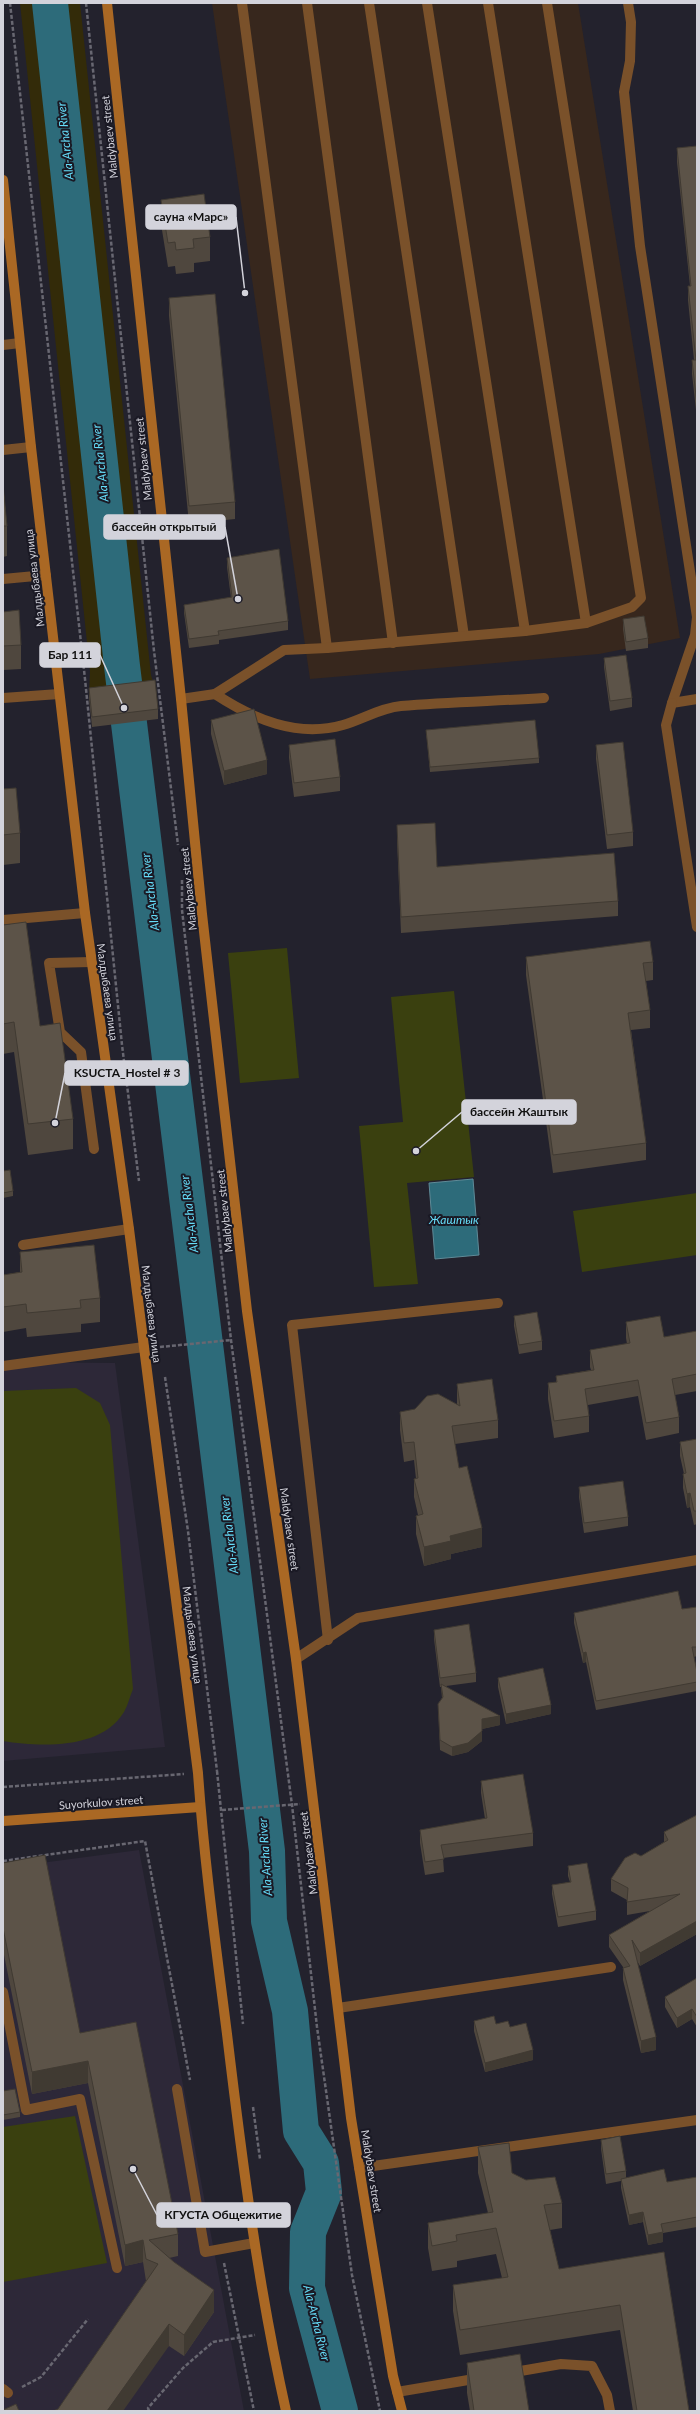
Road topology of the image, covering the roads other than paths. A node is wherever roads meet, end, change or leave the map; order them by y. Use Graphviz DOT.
graph roads {
  1 [pos="107,3"];
  2 [pos="242,3"];
  3 [pos="306,3"];
  4 [pos="369,3"];
  5 [pos="427,3"];
  6 [pos="488,3"];
  7 [pos="547,3"];
  8 [pos="628,3"];
  9 [pos="3,180"];
  10 [pos="20,343"];
  11 [pos="3,345"];
  12 [pos="31,447"];
  13 [pos="3,450"];
  14 [pos="46,575"];
  15 [pos="3,579"];
  16 [pos="586,623"];
  17 [pos="525,631"];
  18 [pos="464,636"];
  19 [pos="393,643"];
  20 [pos="327,648"];
  21 [pos="59,694"];
  22 [pos="215,694"];
  23 [pos="3,698"];
  24 [pos="544,698"];
  25 [pos="181,699"];
  26 [pos="697,699"];
  27 [pos="672,703"];
  28 [pos="85,913"];
  29 [pos="3,920"];
  30 [pos="697,927"];
  31 [pos="91,962"];
  32 [pos="94,1149"];
  33 [pos="129,1229"];
  34 [pos="23,1245"];
  35 [pos="498,1303"];
  36 [pos="144,1347"];
  37 [pos="3,1366"];
  38 [pos="697,1560"];
  39 [pos="328,1640"];
  40 [pos="296,1659"];
  41 [pos="200,1806"];
  42 [pos="3,1821"];
  43 [pos="611,1968"];
  44 [pos="3,1992"];
  45 [pos="338,2008"];
  46 [pos="177,2089"];
  47 [pos="697,2120"];
  48 [pos="359,2168"];
  49 [pos="254,2243"];
  50 [pos="117,2268"];
  51 [pos="397,2392"];
  52 [pos="286,2411"];
  53 [pos="402,2411"];
  54 [pos="610,2411"];
  1 -- 25 [label="street, Maldybaev street"];
  2 -- 20 [label="street"];
  3 -- 19 [label="street"];
  4 -- 18 [label="street"];
  5 -- 17 [label="street"];
  6 -- 16 [label="street"];
  7 -- 16 [label="street"];
  8 -- 27 [label="street"];
  9 -- 10 [label="street, Малдыбаева улица"];
  10 -- 11 [label="street"];
  10 -- 12 [label="street, Малдыбаева улица"];
  12 -- 13 [label="street"];
  12 -- 14 [label="street, Малдыбаева улица"];
  14 -- 15 [label="street"];
  14 -- 21 [label="street, Малдыбаева улица"];
  16 -- 17 [label="street"];
  17 -- 18 [label="street"];
  18 -- 19 [label="street"];
  19 -- 20 [label="street"];
  20 -- 22 [label="street"];
  21 -- 23 [label="street"];
  21 -- 28 [label="street, Малдыбаева улица"];
  22 -- 24 [label="street"];
  22 -- 25 [label="street"];
  25 -- 40 [label="street, Maldybaev street"];
  26 -- 27 [label="street"];
  27 -- 30 [label="street"];
  28 -- 29 [label="street"];
  28 -- 31 [label="street, Малдыбаева улица"];
  31 -- 32 [label="street"];
  31 -- 33 [label="street, Малдыбаева улица"];
  33 -- 34 [label="street"];
  33 -- 36 [label="street, Малдыбаева улица"];
  35 -- 39 [label="street"];
  36 -- 37 [label="street"];
  36 -- 41 [label="street, Малдыбаева улица"];
  38 -- 39 [label="street"];
  39 -- 40 [label="street"];
  40 -- 45 [label="street, Maldybaev street"];
  41 -- 42 [label="street, Suyorkulov street"];
  41 -- 49 [label="street"];
  43 -- 45 [label="street"];
  44 -- 50 [label="street"];
  45 -- 48 [label="street, Maldybaev street"];
  46 -- 49 [label="street"];
  47 -- 48 [label="street"];
  48 -- 51 [label="street, Maldybaev street"];
  49 -- 52 [label="street"];
  51 -- 53 [label="street, Maldybaev street"];
  51 -- 54 [label="street"];
}
